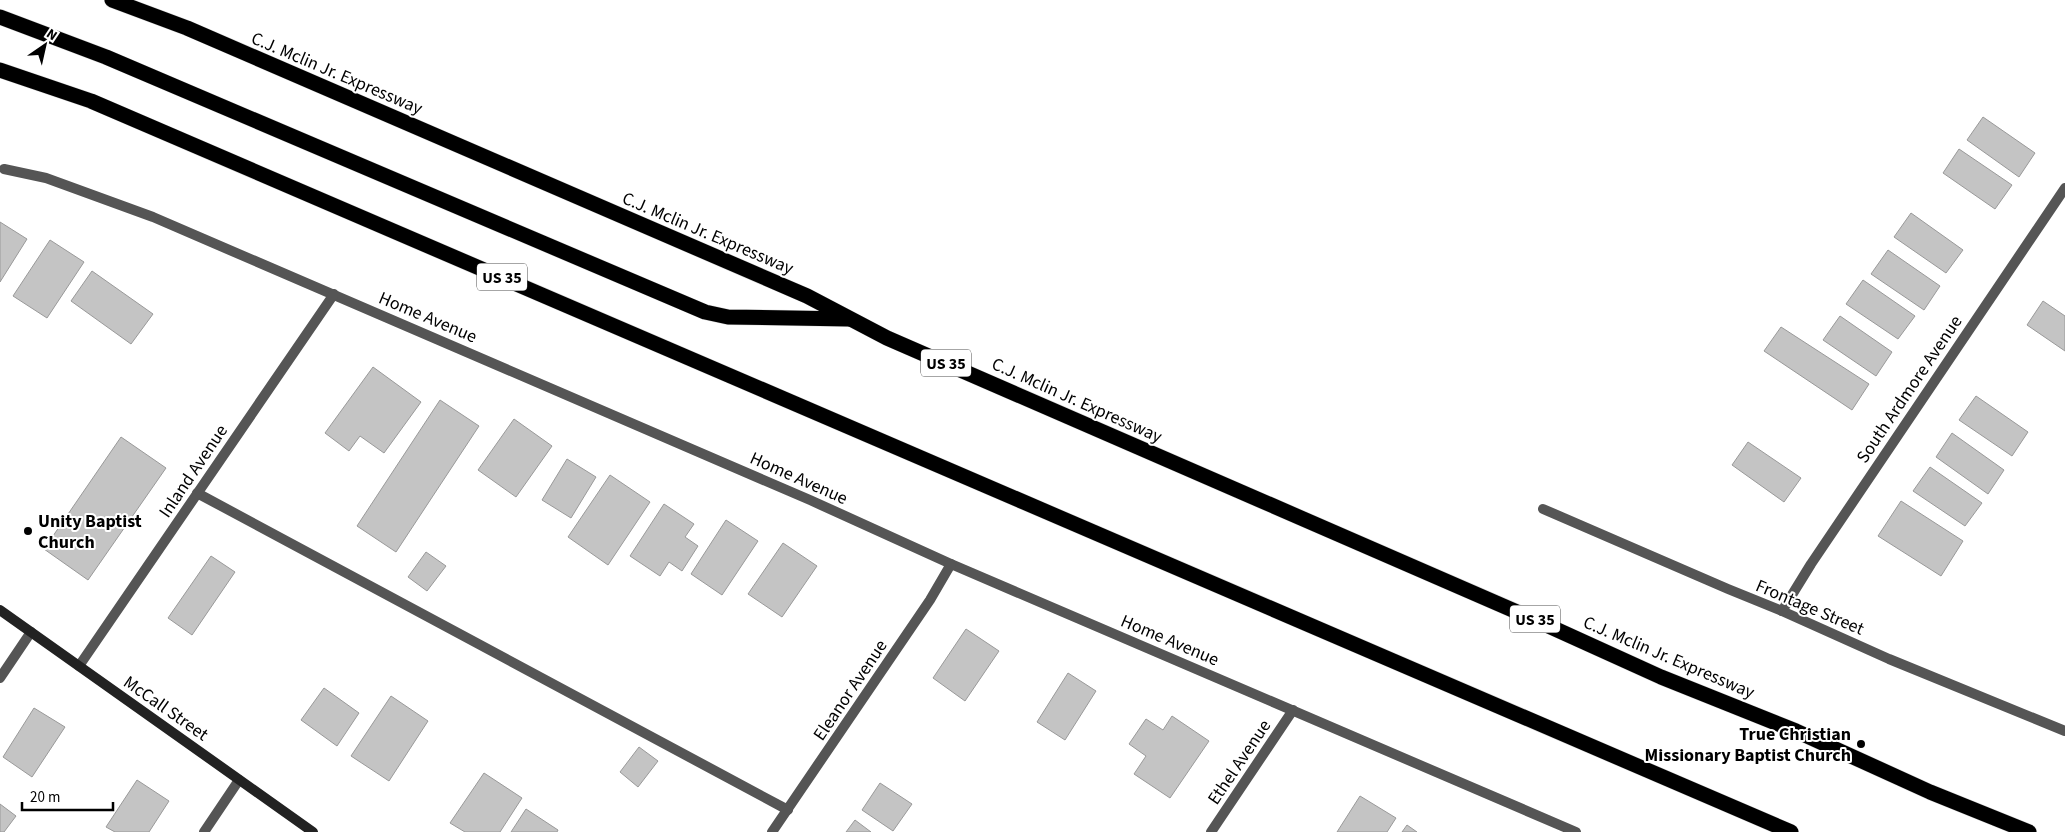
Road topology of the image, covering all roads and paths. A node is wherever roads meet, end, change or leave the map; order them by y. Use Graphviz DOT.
graph roads {
  1 [pos="112,0"];
  2 [pos="0,17"];
  3 [pos="0,70"];
  4 [pos="4,169"];
  5 [pos="2065,188"];
  6 [pos="334,294"];
  7 [pos="853,319"];
  8 [pos="197,493"];
  9 [pos="1542,509"];
  10 [pos="951,564"];
  11 [pos="0,610"];
  12 [pos="1782,610"];
  13 [pos="31,632"];
  14 [pos="79,666"];
  15 [pos="0,678"];
  16 [pos="1293,710"];
  17 [pos="2065,731"];
  18 [pos="239,780"];
  19 [pos="788,810"];
  20 [pos="204,832"];
  21 [pos="313,832"];
  22 [pos="772,832"];
  23 [pos="1210,832"];
  24 [pos="1576,832"];
  25 [pos="1792,832"];
  26 [pos="2029,832"];
  1 -- 7 [label="highway, C.J. Mclin Jr. Expressway / US 35"];
  2 -- 7 [label="highway"];
  3 -- 25 [label="highway, US 35"];
  4 -- 6 [label="street, Home Avenue"];
  5 -- 12 [label="street, South Ardmore Avenue"];
  6 -- 8 [label="street, Inland Avenue"];
  6 -- 10 [label="street, Home Avenue"];
  7 -- 26 [label="highway, C.J. Mclin Jr. Expressway / US 35"];
  8 -- 14 [label="street, Inland Avenue"];
  8 -- 19 [label="street"];
  9 -- 12 [label="street, Frontage Street"];
  10 -- 16 [label="street, Home Avenue"];
  10 -- 19 [label="street, Eleanor Avenue"];
  11 -- 13 [label="street, McCall Street"];
  12 -- 17 [label="street, Frontage Street"];
  13 -- 14 [label="street, McCall Street"];
  13 -- 15 [label="street"];
  14 -- 18 [label="street, McCall Street"];
  16 -- 23 [label="street, Ethel Avenue"];
  16 -- 24 [label="street, Home Avenue"];
  18 -- 20 [label="street"];
  18 -- 21 [label="street, McCall Street"];
  19 -- 22 [label="street, Eleanor Avenue"];
}
